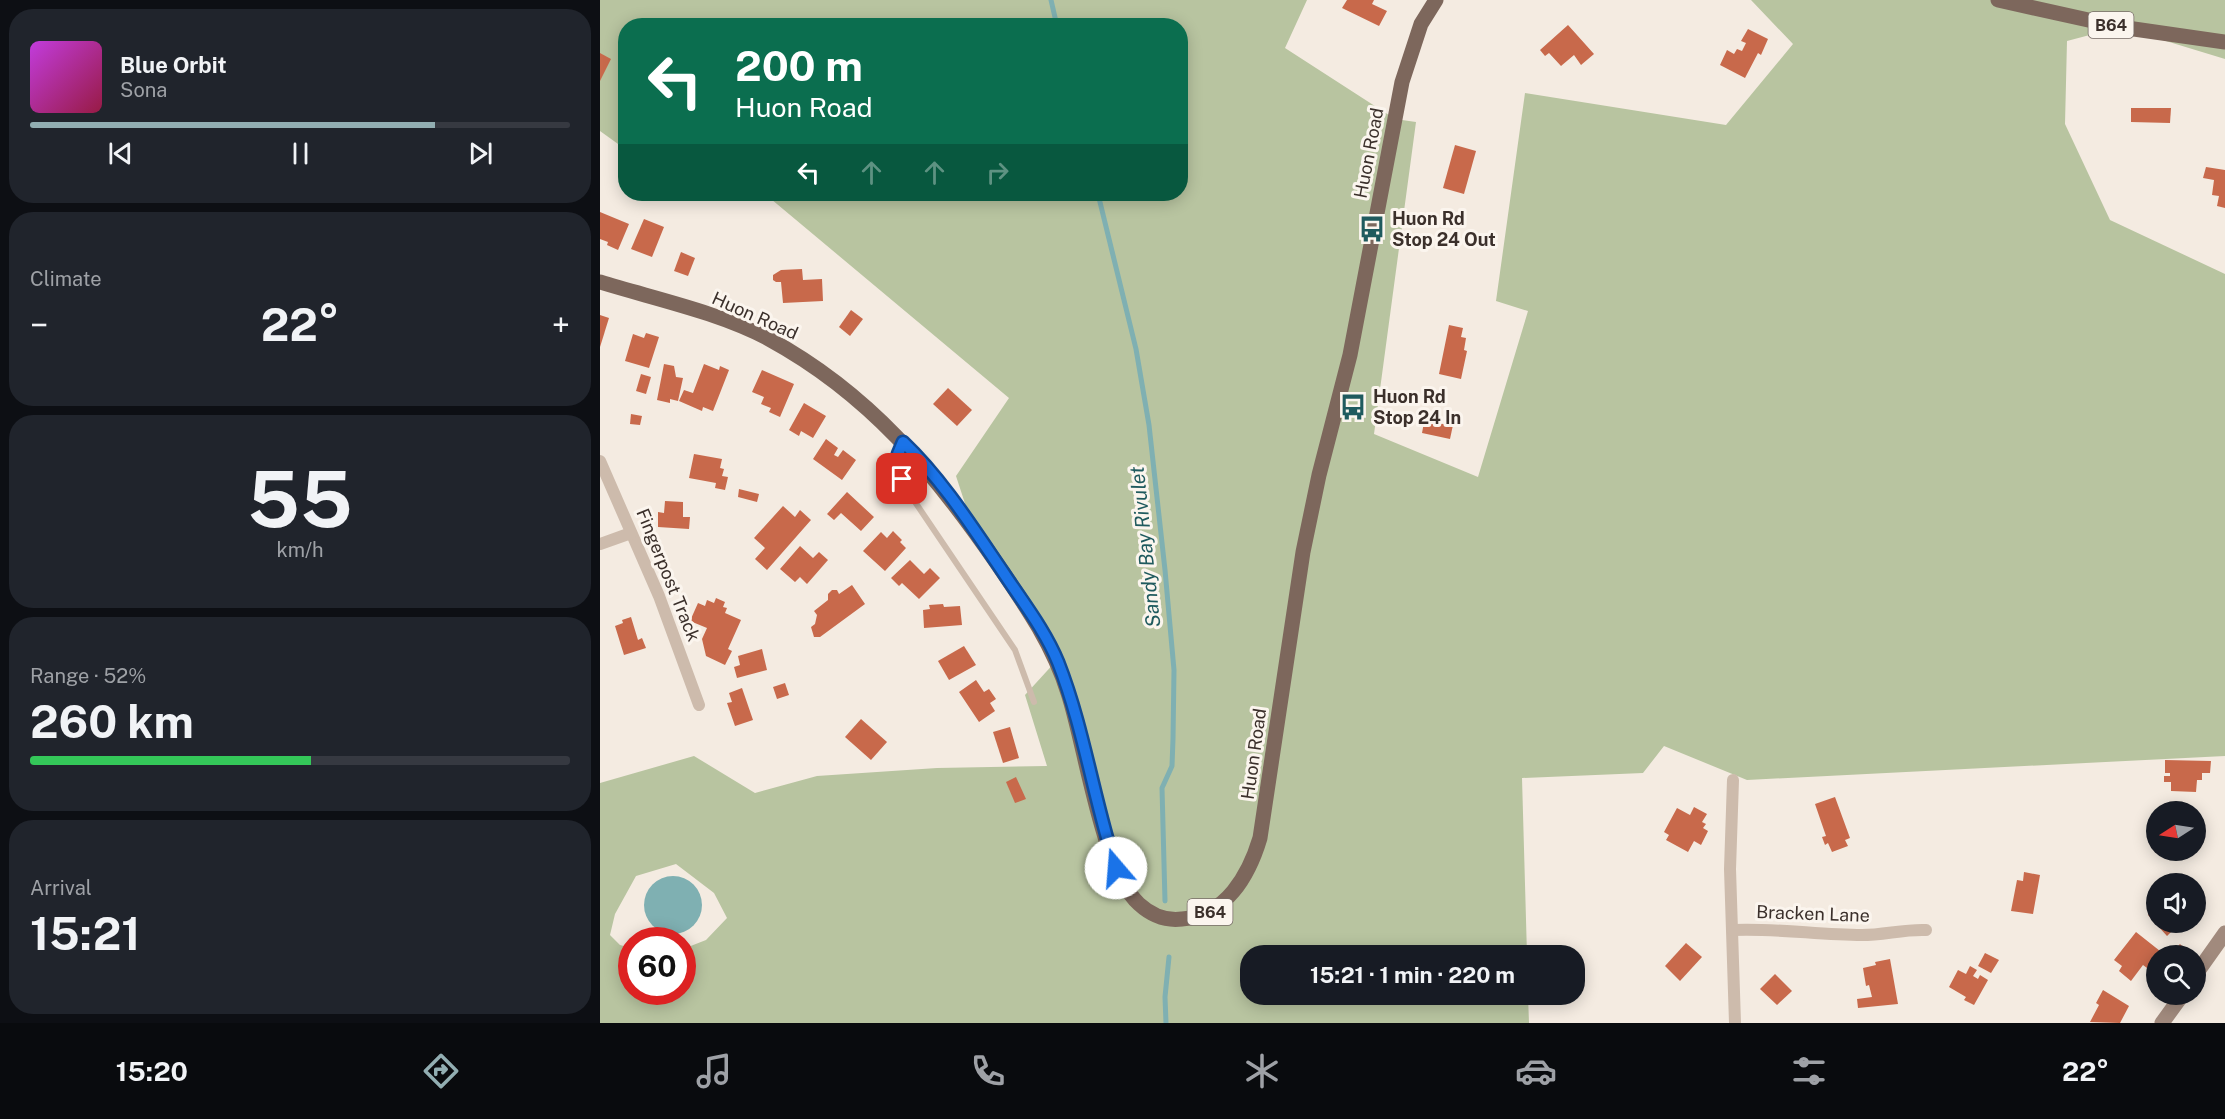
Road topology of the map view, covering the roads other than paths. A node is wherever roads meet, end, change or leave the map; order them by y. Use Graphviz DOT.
graph roads {
  1 [pos="1436,0"];
  2 [pos="1998,0"];
  3 [pos="2225,42"];
  4 [pos="600,282"];
  5 [pos="903,442"];
  6 [pos="600,461"];
  7 [pos="631,533"];
  8 [pos="600,544"];
  9 [pos="1034,702"];
  10 [pos="699,705"];
  11 [pos="1733,780"];
  12 [pos="1733,930"];
  13 [pos="1926,930"];
  14 [pos="2225,933"];
  15 [pos="2206,960"];
  16 [pos="2175,1005"];
  17 [pos="1735,1023"];
  18 [pos="2162,1023"];
  1 -- 5 [label="main road, Huon Road / B64"];
  2 -- 3 [label="main road, B64"];
  4 -- 5 [label="main road, Huon Road / B64"];
  5 -- 9 [label="lane"];
  6 -- 7 [label="street, Fingerpost Track"];
  7 -- 8 [label="street"];
  7 -- 10 [label="street, Fingerpost Track"];
  11 -- 12 [label="street, Bracken Lane"];
  12 -- 13 [label="street, Bracken Lane"];
  12 -- 17 [label="street, Bracken Lane"];
  14 -- 15 [label="main road"];
  16 -- 18 [label="main road"];
}
